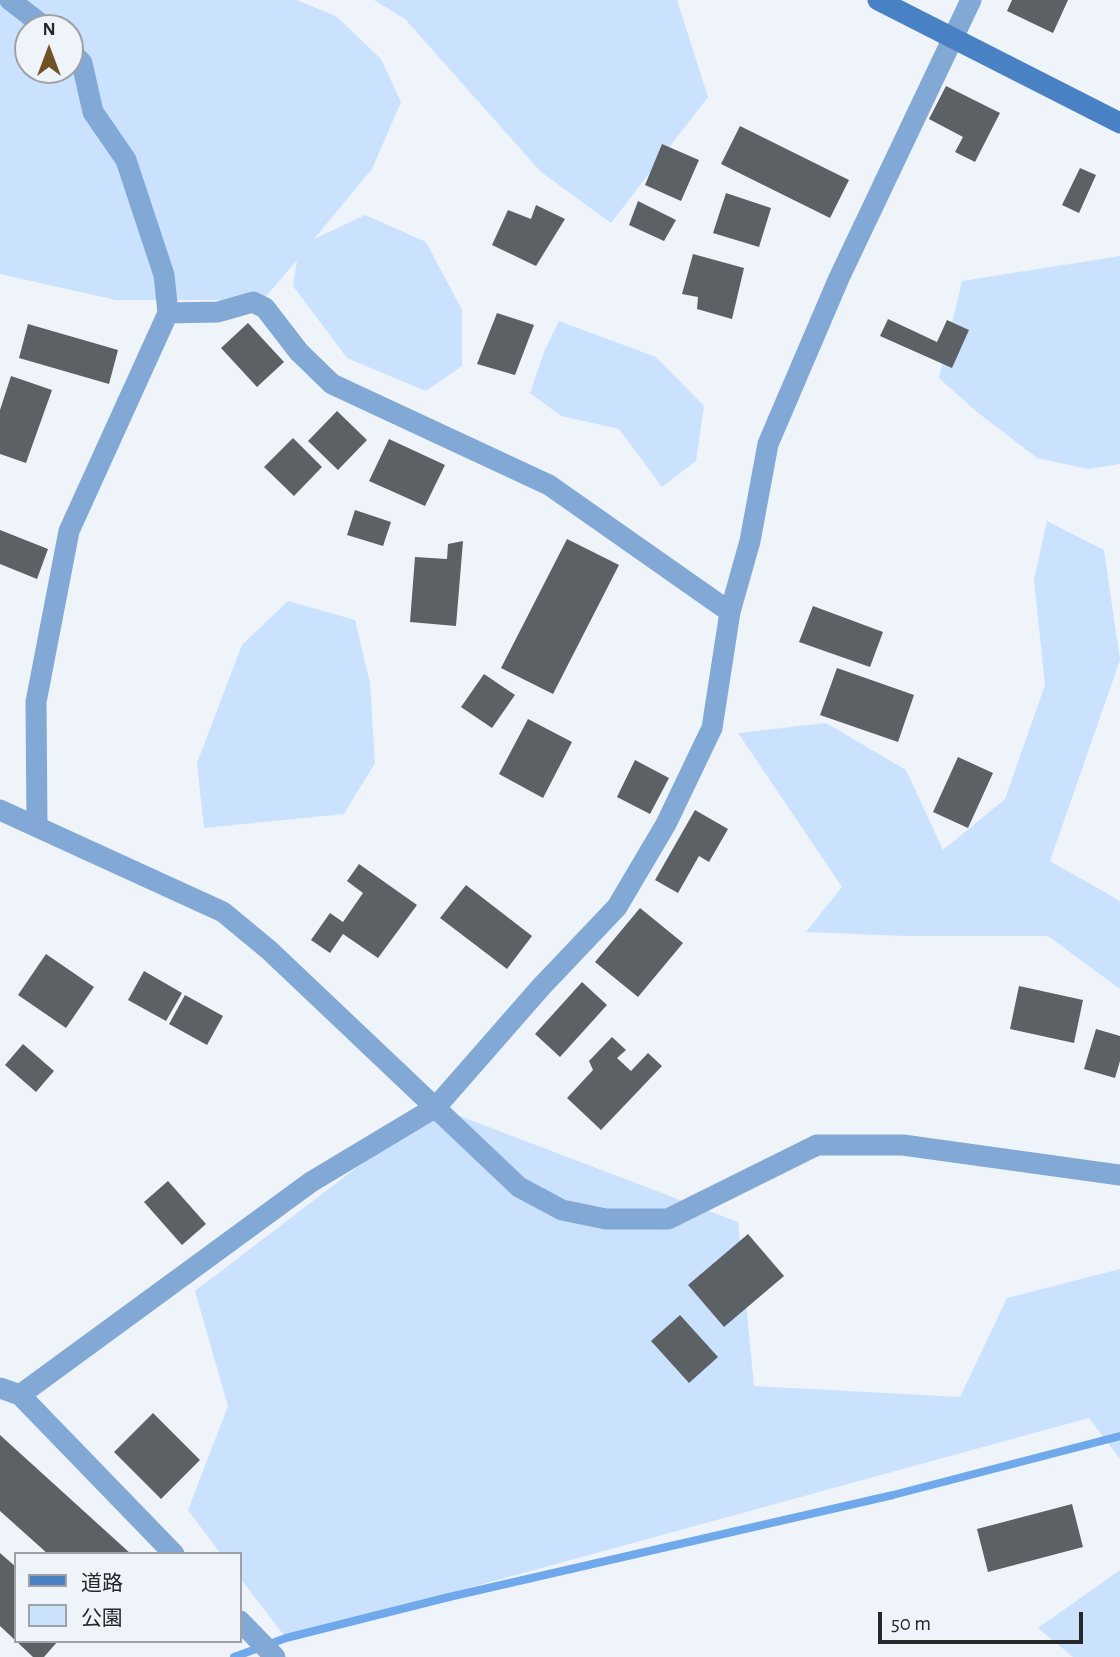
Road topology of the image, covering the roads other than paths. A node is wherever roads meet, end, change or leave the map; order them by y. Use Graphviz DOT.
graph roads {
  1 [pos="10,0"];
  2 [pos="878,0"];
  3 [pos="971,0"];
  4 [pos="28,14"];
  5 [pos="953,38"];
  6 [pos="84,72"];
  7 [pos="1120,123"];
  8 [pos="168,313"];
  9 [pos="730,612"];
  10 [pos="0,810"];
  11 [pos="37,826"];
  12 [pos="436,1107"];
  13 [pos="1120,1175"];
  14 [pos="10,1392"];
  15 [pos="172,1552"];
  16 [pos="242,1623"];
  17 [pos="274,1656"];
  1 -- 4 [label="street"];
  2 -- 5 [label="street"];
  3 -- 5 [label="street"];
  5 -- 7 [label="street"];
  5 -- 9 [label="street"];
  6 -- 8 [label="street"];
  8 -- 9 [label="street"];
  8 -- 11 [label="street"];
  9 -- 12 [label="street"];
  10 -- 11 [label="street"];
  11 -- 12 [label="street"];
  12 -- 13 [label="street"];
  12 -- 14 [label="street"];
  14 -- 15 [label="street"];
  16 -- 17 [label="street"];
}
